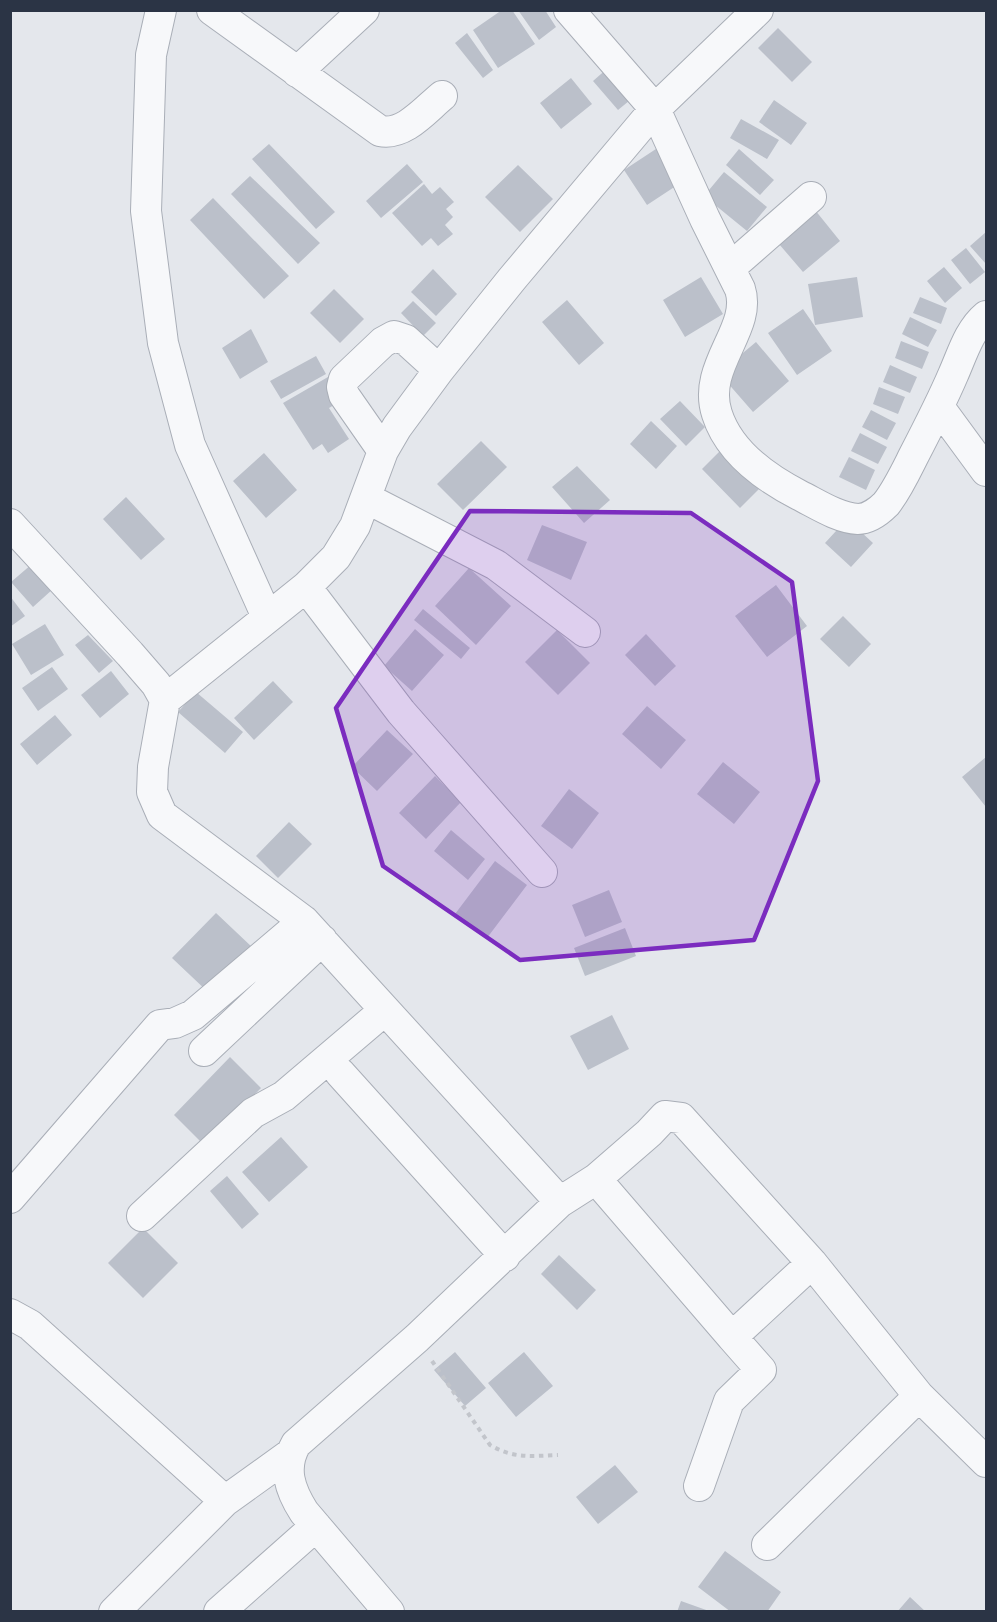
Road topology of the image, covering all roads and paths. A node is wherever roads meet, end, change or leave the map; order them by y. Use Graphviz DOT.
graph roads {
  1 [pos="161,10"];
  2 [pos="212,10"];
  3 [pos="364,10"];
  4 [pos="569,10"];
  5 [pos="758,10"];
  6 [pos="297,72"];
  7 [pos="442,96"];
  8 [pos="655,109"];
  9 [pos="811,197"];
  10 [pos="731,267"];
  11 [pos="987,316"];
  12 [pos="440,370"];
  13 [pos="939,407"];
  14 [pos="383,451"];
  15 [pos="987,471"];
  16 [pos="366,498"];
  17 [pos="10,524"];
  18 [pos="306,587"];
  19 [pos="267,617"];
  20 [pos="585,632"];
  21 [pos="165,700"];
  22 [pos="542,872"];
  23 [pos="313,931"];
  24 [pos="385,1010"];
  25 [pos="204,1051"];
  26 [pos="340,1073"];
  27 [pos="596,1179"];
  28 [pos="10,1198"];
  29 [pos="560,1202"];
  30 [pos="142,1216"];
  31 [pos="505,1256"];
  32 [pos="813,1263"];
  33 [pos="10,1314"];
  34 [pos="732,1337"];
  35 [pos="417,1338"];
  36 [pos="919,1396"];
  37 [pos="289,1455"];
  38 [pos="558,1455"];
  39 [pos="987,1462"];
  40 [pos="699,1486"];
  41 [pos="225,1501"];
  42 [pos="316,1526"];
  43 [pos="767,1545"];
  44 [pos="114,1611"];
  45 [pos="219,1611"];
  46 [pos="389,1611"];
  1 -- 19 [label="street"];
  2 -- 6 [label="street"];
  3 -- 6 [label="street"];
  4 -- 8 [label="street"];
  5 -- 8 [label="street"];
  6 -- 7 [label="street"];
  8 -- 10 [label="street"];
  8 -- 12 [label="street"];
  9 -- 10 [label="street"];
  10 -- 13 [label="street"];
  11 -- 13 [label="street"];
  12 -- 14 [label="street"];
  12 -- 14 [label="street"];
  13 -- 15 [label="street"];
  14 -- 16 [label="street"];
  16 -- 18 [label="street"];
  16 -- 20 [label="street"];
  17 -- 21 [label="street"];
  18 -- 19 [label="street"];
  18 -- 22 [label="street"];
  19 -- 21 [label="street"];
  21 -- 23 [label="street"];
  23 -- 24 [label="street"];
  23 -- 25 [label="street"];
  23 -- 28 [label="street"];
  24 -- 29 [label="street"];
  24 -- 30 [label="street"];
  26 -- 31 [label="street"];
  27 -- 29 [label="street"];
  27 -- 32 [label="street"];
  27 -- 34 [label="street"];
  29 -- 31 [label="street"];
  31 -- 35 [label="street"];
  32 -- 34 [label="street"];
  32 -- 36 [label="street"];
  33 -- 41 [label="street"];
  34 -- 40 [label="street"];
  35 -- 37 [label="street"];
  35 -- 38 [label="path"];
  36 -- 39 [label="street"];
  36 -- 43 [label="street"];
  37 -- 41 [label="street"];
  37 -- 42 [label="street"];
  41 -- 44 [label="street"];
  42 -- 45 [label="street"];
  42 -- 46 [label="street"];
}
